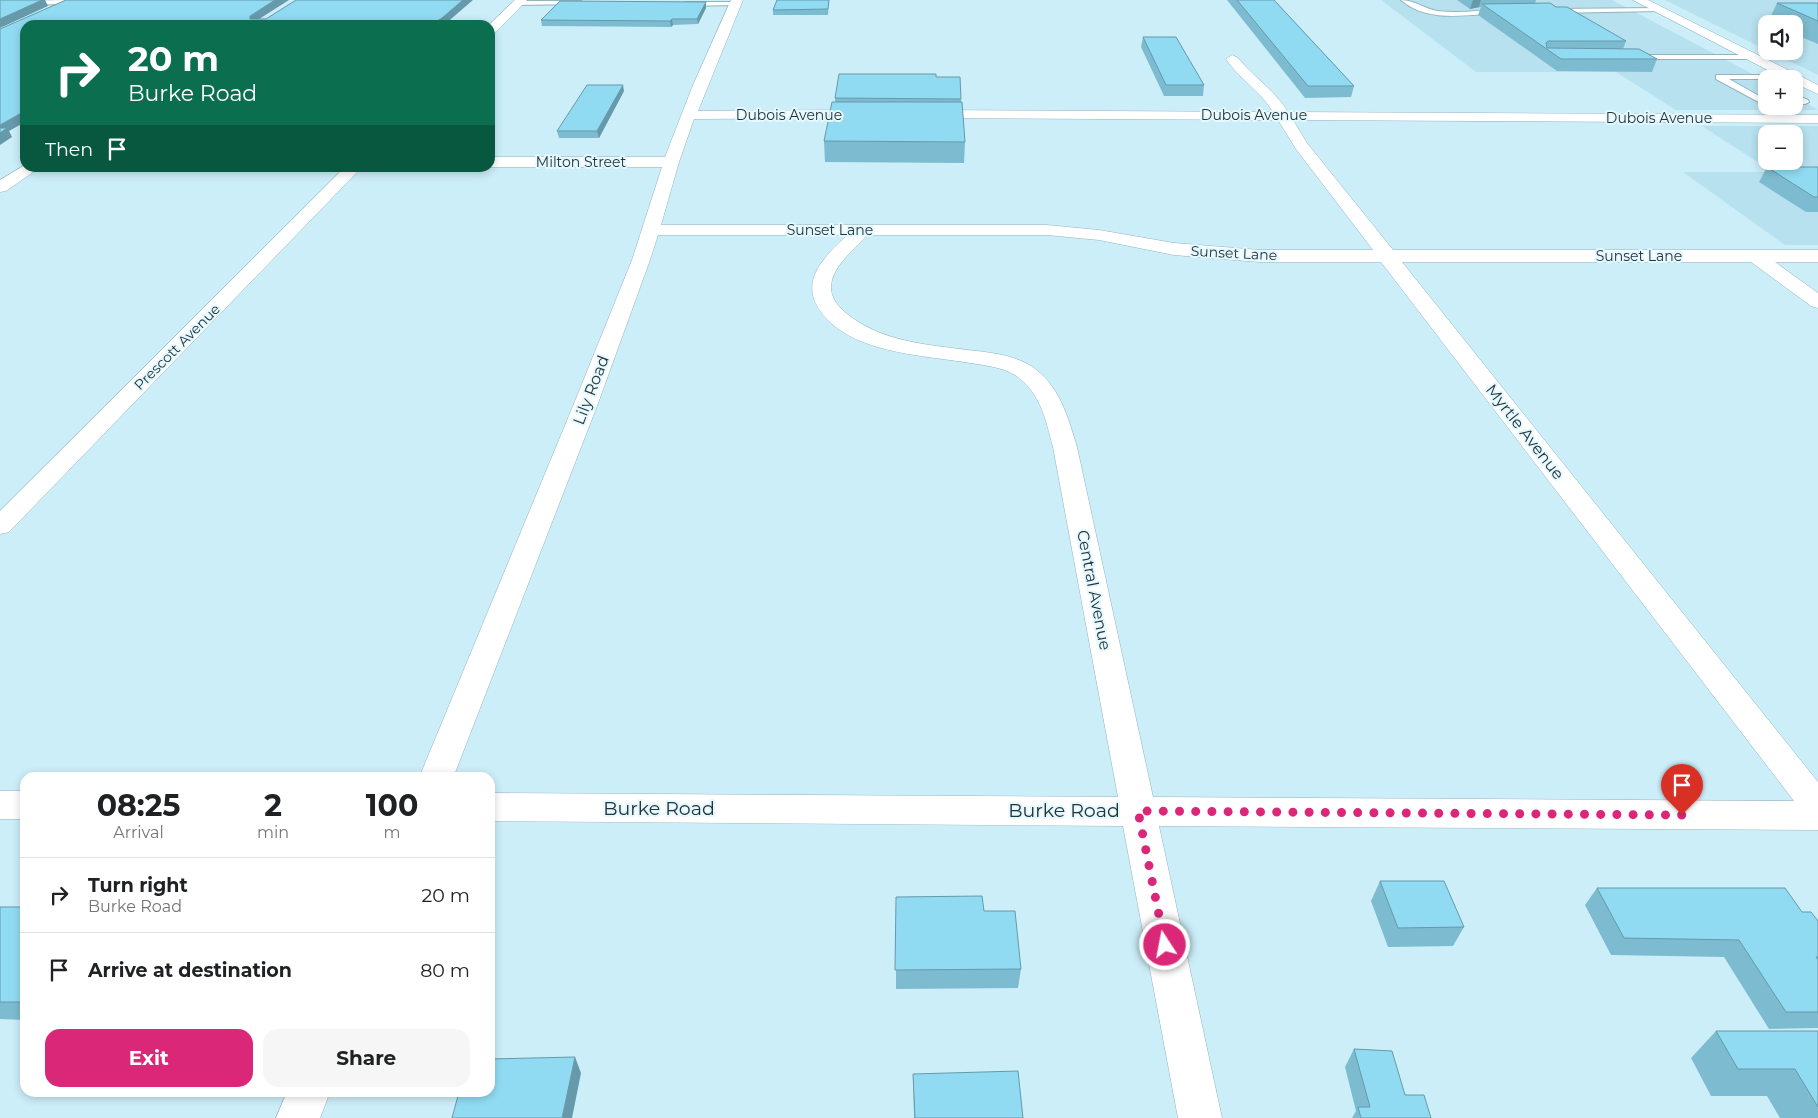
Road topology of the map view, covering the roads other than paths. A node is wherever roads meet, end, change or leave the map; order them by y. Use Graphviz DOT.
graph roads {
  1 [pos="1404,0"];
  2 [pos="1639,0"];
  3 [pos="72,1"];
  4 [pos="520,2"];
  5 [pos="736,2"];
  6 [pos="0,3"];
  7 [pos="587,3"];
  8 [pos="676,4"];
  9 [pos="1659,10"];
  10 [pos="1509,11"];
  11 [pos="1549,11"];
  12 [pos="44,14"];
  13 [pos="495,26"];
  14 [pos="1625,57"];
  15 [pos="1752,57"];
  16 [pos="1232,59"];
  17 [pos="1777,70"];
  18 [pos="1758,77"];
  19 [pos="1803,83"];
  20 [pos="1736,86"];
  21 [pos="1755,86"];
  22 [pos="1803,90"];
  23 [pos="1818,90"];
  24 [pos="1758,98"];
  25 [pos="880,114"];
  26 [pos="909,114"];
  27 [pos="689,115"];
  28 [pos="1790,115"];
  29 [pos="1284,116"];
  30 [pos="1795,118"];
  31 [pos="1818,118"];
  32 [pos="495,162"];
  33 [pos="671,162"];
  34 [pos="20,167"];
  35 [pos="349,172"];
  36 [pos="0,187"];
  37 [pos="651,230"];
  38 [pos="862,230"];
  39 [pos="1388,256"];
  40 [pos="1755,256"];
  41 [pos="1818,256"];
  42 [pos="1818,302"];
  43 [pos="0,526"];
  44 [pos="438,772"];
  45 [pos="0,805"];
  46 [pos="20,805"];
  47 [pos="1818,807"];
  48 [pos="495,808"];
  49 [pos="1138,811"];
  50 [pos="1818,816"];
  51 [pos="307,1097"];
  52 [pos="298,1118"];
  53 [pos="1200,1118"];
  1 -- 10 [label="lane"];
  2 -- 9 [label="street"];
  3 -- 6 [label="lane"];
  3 -- 12 [label="street"];
  4 -- 7 [label="lane"];
  4 -- 13 [label="street"];
  5 -- 8 [label="lane"];
  5 -- 27 [label="street, Lily Road"];
  9 -- 11 [label="lane"];
  9 -- 15 [label="street"];
  14 -- 15 [label="lane"];
  15 -- 17 [label="street"];
  16 -- 29 [label="street, Myrtle Avenue"];
  18 -- 20 [label="lane"];
  19 -- 23 [label="street"];
  20 -- 21 [label="lane"];
  20 -- 24 [label="lane"];
  22 -- 23 [label="lane"];
  25 -- 27 [label="street, Dubois Avenue"];
  26 -- 29 [label="street, Dubois Avenue"];
  27 -- 33 [label="street, Lily Road"];
  28 -- 30 [label="lane"];
  29 -- 30 [label="street, Dubois Avenue"];
  29 -- 39 [label="street, Myrtle Avenue"];
  30 -- 31 [label="street, Dubois Avenue"];
  32 -- 33 [label="street, Milton Street"];
  33 -- 37 [label="street, Lily Road"];
  34 -- 36 [label="street"];
  35 -- 43 [label="street, Prescott Avenue"];
  37 -- 38 [label="street, Sunset Lane"];
  37 -- 44 [label="street, Lily Road"];
  38 -- 39 [label="street, Sunset Lane"];
  38 -- 49 [label="street, Central Avenue"];
  39 -- 40 [label="street, Sunset Lane"];
  39 -- 47 [label="street, Myrtle Avenue"];
  40 -- 41 [label="street, Sunset Lane"];
  40 -- 42 [label="street"];
  45 -- 46 [label="street"];
  48 -- 49 [label="street, Burke Road"];
  49 -- 50 [label="street, Burke Road"];
  49 -- 53 [label="street, Central Avenue"];
  51 -- 52 [label="street"];
}
